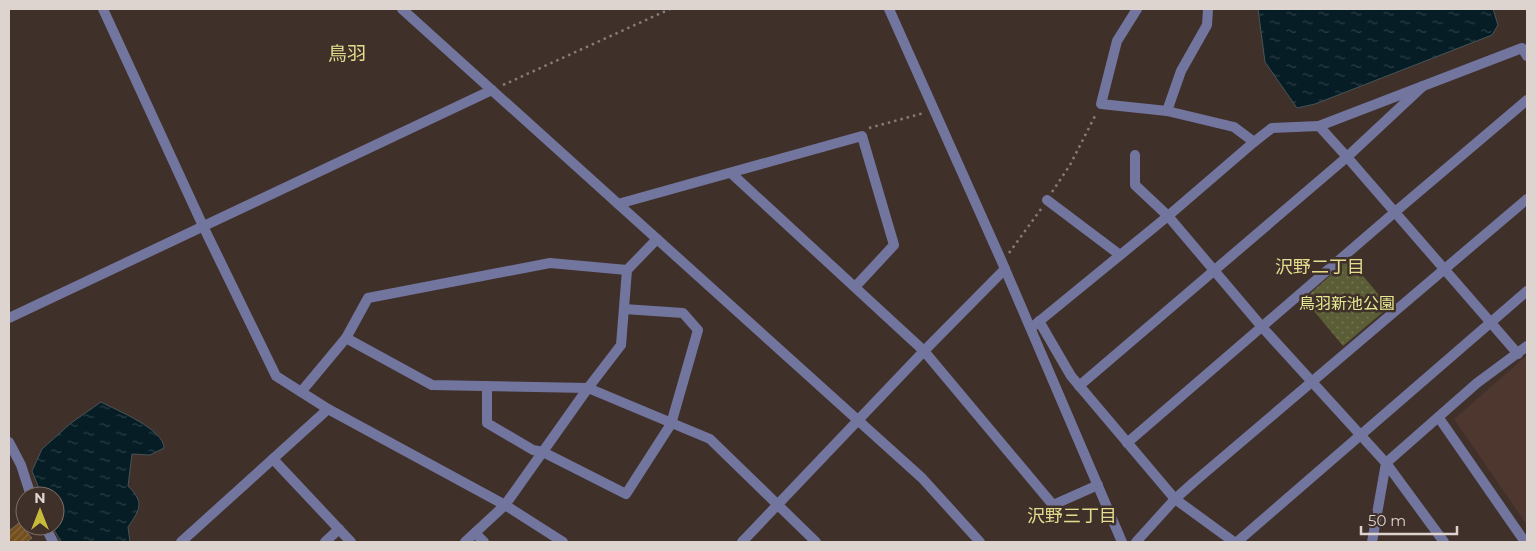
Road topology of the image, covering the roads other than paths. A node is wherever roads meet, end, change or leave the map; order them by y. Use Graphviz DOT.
graph roads {
  1 [pos="103,9"];
  2 [pos="402,9"];
  3 [pos="889,9"];
  4 [pos="1137,9"];
  5 [pos="1208,9"];
  6 [pos="1527,56"];
  7 [pos="1423,86"];
  8 [pos="492,90"];
  9 [pos="1527,100"];
  10 [pos="1167,111"];
  11 [pos="1319,126"];
  12 [pos="1254,142"];
  13 [pos="1136,154"];
  14 [pos="1348,157"];
  15 [pos="731,173"];
  16 [pos="1527,198"];
  17 [pos="1047,200"];
  18 [pos="618,204"];
  19 [pos="1394,212"];
  20 [pos="1168,216"];
  21 [pos="204,226"];
  22 [pos="657,239"];
  23 [pos="1120,255"];
  24 [pos="1004,266"];
  25 [pos="1444,269"];
  26 [pos="627,270"];
  27 [pos="1214,271"];
  28 [pos="855,287"];
  29 [pos="1527,291"];
  30 [pos="624,309"];
  31 [pos="9,318"];
  32 [pos="1039,321"];
  33 [pos="1490,322"];
  34 [pos="1262,327"];
  35 [pos="1030,328"];
  36 [pos="346,338"];
  37 [pos="1527,346"];
  38 [pos="924,351"];
  39 [pos="1518,354"];
  40 [pos="1312,383"];
  41 [pos="487,386"];
  42 [pos="1079,386"];
  43 [pos="588,388"];
  44 [pos="301,392"];
  45 [pos="328,410"];
  46 [pos="1439,418"];
  47 [pos="858,421"];
  48 [pos="671,424"];
  49 [pos="1360,435"];
  50 [pos="9,442"];
  51 [pos="1127,443"];
  52 [pos="543,452"];
  53 [pos="273,459"];
  54 [pos="1386,464"];
  55 [pos="1098,485"];
  56 [pos="29,486"];
  57 [pos="1175,499"];
  58 [pos="505,505"];
  59 [pos="778,505"];
  60 [pos="339,529"];
  61 [pos="476,533"];
  62 [pos="180,542"];
  63 [pos="325,542"];
  64 [pos="352,542"];
  65 [pos="465,542"];
  66 [pos="484,542"];
  67 [pos="563,542"];
  68 [pos="742,542"];
  69 [pos="816,542"];
  70 [pos="980,542"];
  71 [pos="1122,542"];
  72 [pos="1136,542"];
  73 [pos="1235,542"];
  74 [pos="1372,542"];
  75 [pos="1444,542"];
  76 [pos="1525,542"];
  1 -- 21 [label="street"];
  2 -- 8 [label="street"];
  3 -- 24 [label="street"];
  4 -- 10 [label="street"];
  5 -- 10 [label="street"];
  6 -- 7 [label="street"];
  7 -- 11 [label="street"];
  7 -- 14 [label="street"];
  8 -- 18 [label="street"];
  8 -- 21 [label="street"];
  9 -- 19 [label="street"];
  10 -- 12 [label="street"];
  11 -- 12 [label="street"];
  11 -- 14 [label="street"];
  12 -- 20 [label="street"];
  13 -- 20 [label="street"];
  14 -- 19 [label="street"];
  14 -- 27 [label="street"];
  15 -- 18 [label="street"];
  15 -- 28 [label="street"];
  15 -- 28 [label="street"];
  16 -- 25 [label="street"];
  17 -- 23 [label="street"];
  18 -- 22 [label="street"];
  19 -- 25 [label="street"];
  19 -- 34 [label="street"];
  20 -- 23 [label="street"];
  20 -- 27 [label="street"];
  21 -- 31 [label="street"];
  21 -- 44 [label="street"];
  22 -- 26 [label="street"];
  22 -- 47 [label="street"];
  23 -- 32 [label="street"];
  24 -- 35 [label="street"];
  24 -- 38 [label="street"];
  25 -- 33 [label="street"];
  25 -- 40 [label="street"];
  26 -- 30 [label="street"];
  26 -- 36 [label="street"];
  27 -- 34 [label="street"];
  27 -- 42 [label="street"];
  28 -- 38 [label="street"];
  29 -- 33 [label="street"];
  30 -- 43 [label="street"];
  30 -- 48 [label="street"];
  32 -- 35 [label="street"];
  32 -- 42 [label="street"];
  33 -- 39 [label="street"];
  33 -- 49 [label="street"];
  34 -- 40 [label="street"];
  34 -- 51 [label="street"];
  35 -- 55 [label="street"];
  36 -- 41 [label="street"];
  36 -- 44 [label="street"];
  37 -- 39 [label="street"];
  38 -- 47 [label="street"];
  38 -- 55 [label="street"];
  39 -- 46 [label="street"];
  40 -- 49 [label="street"];
  40 -- 57 [label="street"];
  41 -- 43 [label="street"];
  41 -- 52 [label="street"];
  42 -- 51 [label="street"];
  43 -- 48 [label="street"];
  43 -- 52 [label="street"];
  44 -- 45 [label="street"];
  45 -- 53 [label="street"];
  45 -- 58 [label="street"];
  46 -- 54 [label="street"];
  46 -- 76 [label="street"];
  47 -- 59 [label="street"];
  47 -- 70 [label="street"];
  48 -- 52 [label="street"];
  48 -- 59 [label="street"];
  49 -- 54 [label="street"];
  49 -- 73 [label="street"];
  50 -- 56 [label="street"];
  51 -- 57 [label="street"];
  52 -- 58 [label="street"];
  53 -- 60 [label="street"];
  53 -- 62 [label="street"];
  54 -- 74 [label="street"];
  54 -- 75 [label="street"];
  55 -- 71 [label="street"];
  57 -- 72 [label="street"];
  57 -- 73 [label="street"];
  58 -- 61 [label="street"];
  58 -- 67 [label="street"];
  59 -- 68 [label="street"];
  59 -- 69 [label="street"];
  60 -- 63 [label="street"];
  60 -- 64 [label="street"];
  61 -- 65 [label="street"];
  61 -- 66 [label="street"];
}
